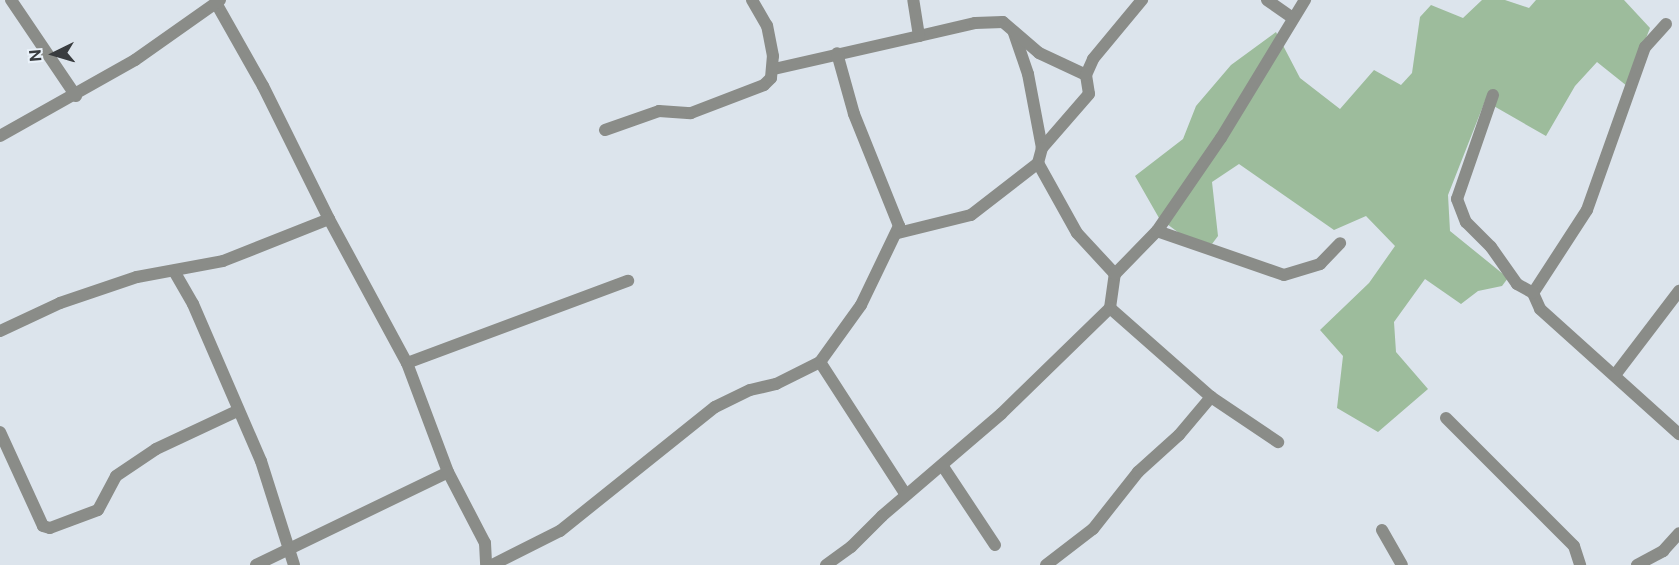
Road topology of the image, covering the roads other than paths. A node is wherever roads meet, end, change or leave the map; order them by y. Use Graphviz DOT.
graph roads {
  1 [pos="11,0"];
  2 [pos="752,0"];
  3 [pos="913,0"];
  4 [pos="1142,0"];
  5 [pos="1266,0"];
  6 [pos="1305,0"];
  7 [pos="218,2"];
  8 [pos="1291,17"];
  9 [pos="1666,24"];
  10 [pos="1014,33"];
  11 [pos="919,36"];
  12 [pos="837,53"];
  13 [pos="774,69"];
  14 [pos="1086,75"];
  15 [pos="1493,95"];
  16 [pos="76,96"];
  17 [pos="605,130"];
  18 [pos="0,136"];
  19 [pos="1042,148"];
  20 [pos="1038,163"];
  21 [pos="329,219"];
  22 [pos="1157,231"];
  23 [pos="898,233"];
  24 [pos="1340,243"];
  25 [pos="174,271"];
  26 [pos="1115,274"];
  27 [pos="628,281"];
  28 [pos="1679,291"];
  29 [pos="1533,293"];
  30 [pos="1110,308"];
  31 [pos="0,331"];
  32 [pos="820,362"];
  33 [pos="407,363"];
  34 [pos="1615,375"];
  35 [pos="1211,397"];
  36 [pos="237,411"];
  37 [pos="1446,418"];
  38 [pos="0,432"];
  39 [pos="1679,434"];
  40 [pos="1278,442"];
  41 [pos="942,465"];
  42 [pos="448,472"];
  43 [pos="906,495"];
  44 [pos="1382,530"];
  45 [pos="1679,533"];
  46 [pos="995,545"];
  47 [pos="288,549"];
  48 [pos="256,565"];
  49 [pos="294,565"];
  50 [pos="486,565"];
  51 [pos="492,565"];
  52 [pos="826,565"];
  53 [pos="1046,565"];
  54 [pos="1402,565"];
  55 [pos="1580,565"];
  56 [pos="1637,565"];
  1 -- 16 [label="street"];
  2 -- 13 [label="street"];
  3 -- 11 [label="street"];
  4 -- 14 [label="street"];
  5 -- 8 [label="street"];
  6 -- 8 [label="street"];
  7 -- 16 [label="street"];
  7 -- 21 [label="street"];
  8 -- 22 [label="street"];
  9 -- 29 [label="street"];
  10 -- 11 [label="street"];
  10 -- 14 [label="street"];
  10 -- 19 [label="street"];
  11 -- 12 [label="street"];
  12 -- 13 [label="street"];
  12 -- 23 [label="street"];
  13 -- 17 [label="street"];
  14 -- 19 [label="street"];
  15 -- 29 [label="street"];
  16 -- 18 [label="street"];
  19 -- 20 [label="street"];
  20 -- 23 [label="street"];
  20 -- 26 [label="street"];
  21 -- 25 [label="street"];
  21 -- 33 [label="street"];
  22 -- 24 [label="street"];
  22 -- 26 [label="street"];
  23 -- 32 [label="street"];
  25 -- 31 [label="street"];
  25 -- 36 [label="street"];
  26 -- 30 [label="street"];
  27 -- 33 [label="street"];
  28 -- 34 [label="street"];
  29 -- 34 [label="street"];
  30 -- 35 [label="street"];
  30 -- 41 [label="street"];
  32 -- 43 [label="street"];
  32 -- 51 [label="street"];
  33 -- 42 [label="street"];
  34 -- 39 [label="street"];
  35 -- 40 [label="street"];
  35 -- 53 [label="street"];
  36 -- 38 [label="street"];
  36 -- 47 [label="street"];
  37 -- 55 [label="street"];
  41 -- 43 [label="street"];
  41 -- 46 [label="street"];
  42 -- 47 [label="street"];
  42 -- 50 [label="street"];
  43 -- 52 [label="street"];
  44 -- 54 [label="street"];
  45 -- 56 [label="street"];
  47 -- 48 [label="street"];
  47 -- 49 [label="street"];
}
